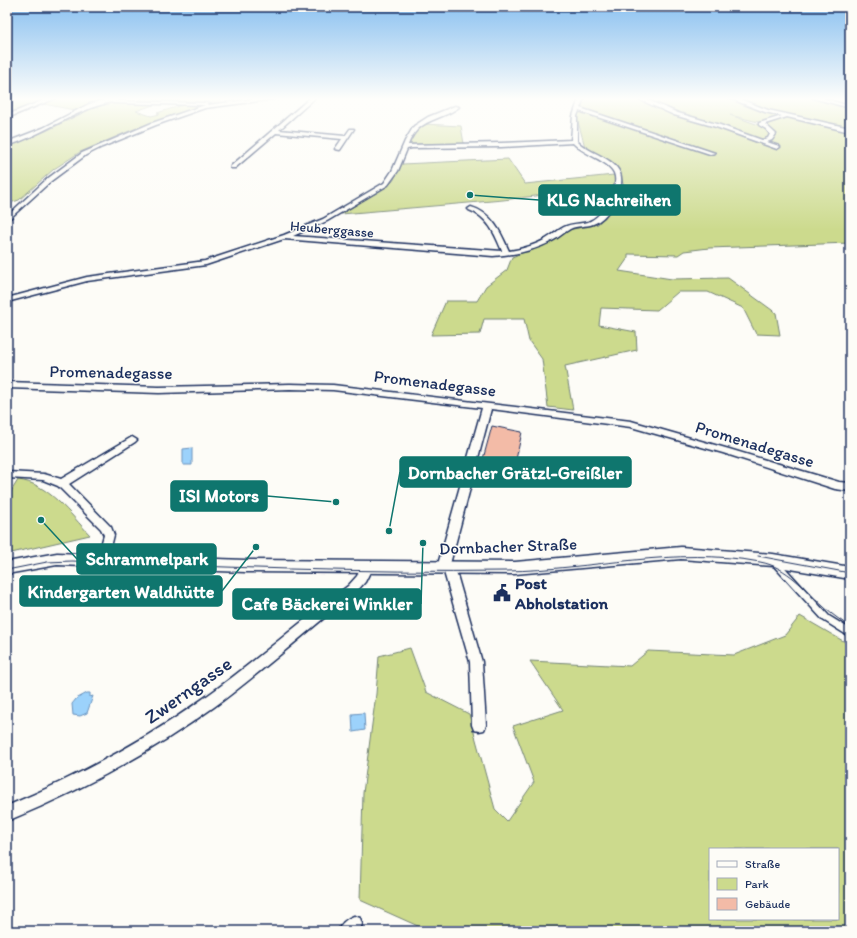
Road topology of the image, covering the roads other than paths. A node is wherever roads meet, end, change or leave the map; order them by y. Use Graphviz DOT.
graph roads {
  1 [pos="111,142"];
  2 [pos="262,142"];
  3 [pos="343,142"];
  4 [pos="407,142"];
  5 [pos="548,142"];
  6 [pos="576,142"];
  7 [pos="678,142"];
  8 [pos="761,142"];
  9 [pos="405,148"];
  10 [pos="777,148"];
  11 [pos="338,149"];
  12 [pos="712,153"];
  13 [pos="233,167"];
  14 [pos="471,209"];
  15 [pos="7,219"];
  16 [pos="283,237"];
  17 [pos="506,253"];
  18 [pos="7,300"];
  19 [pos="7,385"];
  20 [pos="487,406"];
  21 [pos="132,440"];
  22 [pos="7,474"];
  23 [pos="62,483"];
  24 [pos="850,487"];
  25 [pos="103,560"];
  26 [pos="773,560"];
  27 [pos="367,566"];
  28 [pos="7,568"];
  29 [pos="446,568"];
  30 [pos="850,573"];
  31 [pos="850,633"];
  32 [pos="479,725"];
  33 [pos="7,814"];
  1 -- 15 [label="street"];
  2 -- 13 [label="street"];
  3 -- 11 [label="street"];
  4 -- 9 [label="street"];
  5 -- 9 [label="street"];
  6 -- 17 [label="street, Heuberggasse"];
  7 -- 12 [label="street"];
  8 -- 10 [label="street"];
  9 -- 16 [label="street"];
  14 -- 17 [label="street"];
  16 -- 17 [label="street, Heuberggasse"];
  16 -- 18 [label="street, Heuberggasse"];
  19 -- 20 [label="street, Promenadegasse"];
  20 -- 24 [label="street, Promenadegasse"];
  20 -- 29 [label="street"];
  21 -- 23 [label="street"];
  22 -- 23 [label="street"];
  23 -- 25 [label="street"];
  25 -- 27 [label="main road, Dornbacher Straße"];
  25 -- 28 [label="main road, Dornbacher Straße"];
  26 -- 29 [label="main road, Dornbacher Straße"];
  26 -- 30 [label="main road, Dornbacher Straße"];
  26 -- 31 [label="street"];
  27 -- 29 [label="main road, Dornbacher Straße"];
  27 -- 33 [label="street, Zwerngasse"];
  29 -- 32 [label="street"];
}
